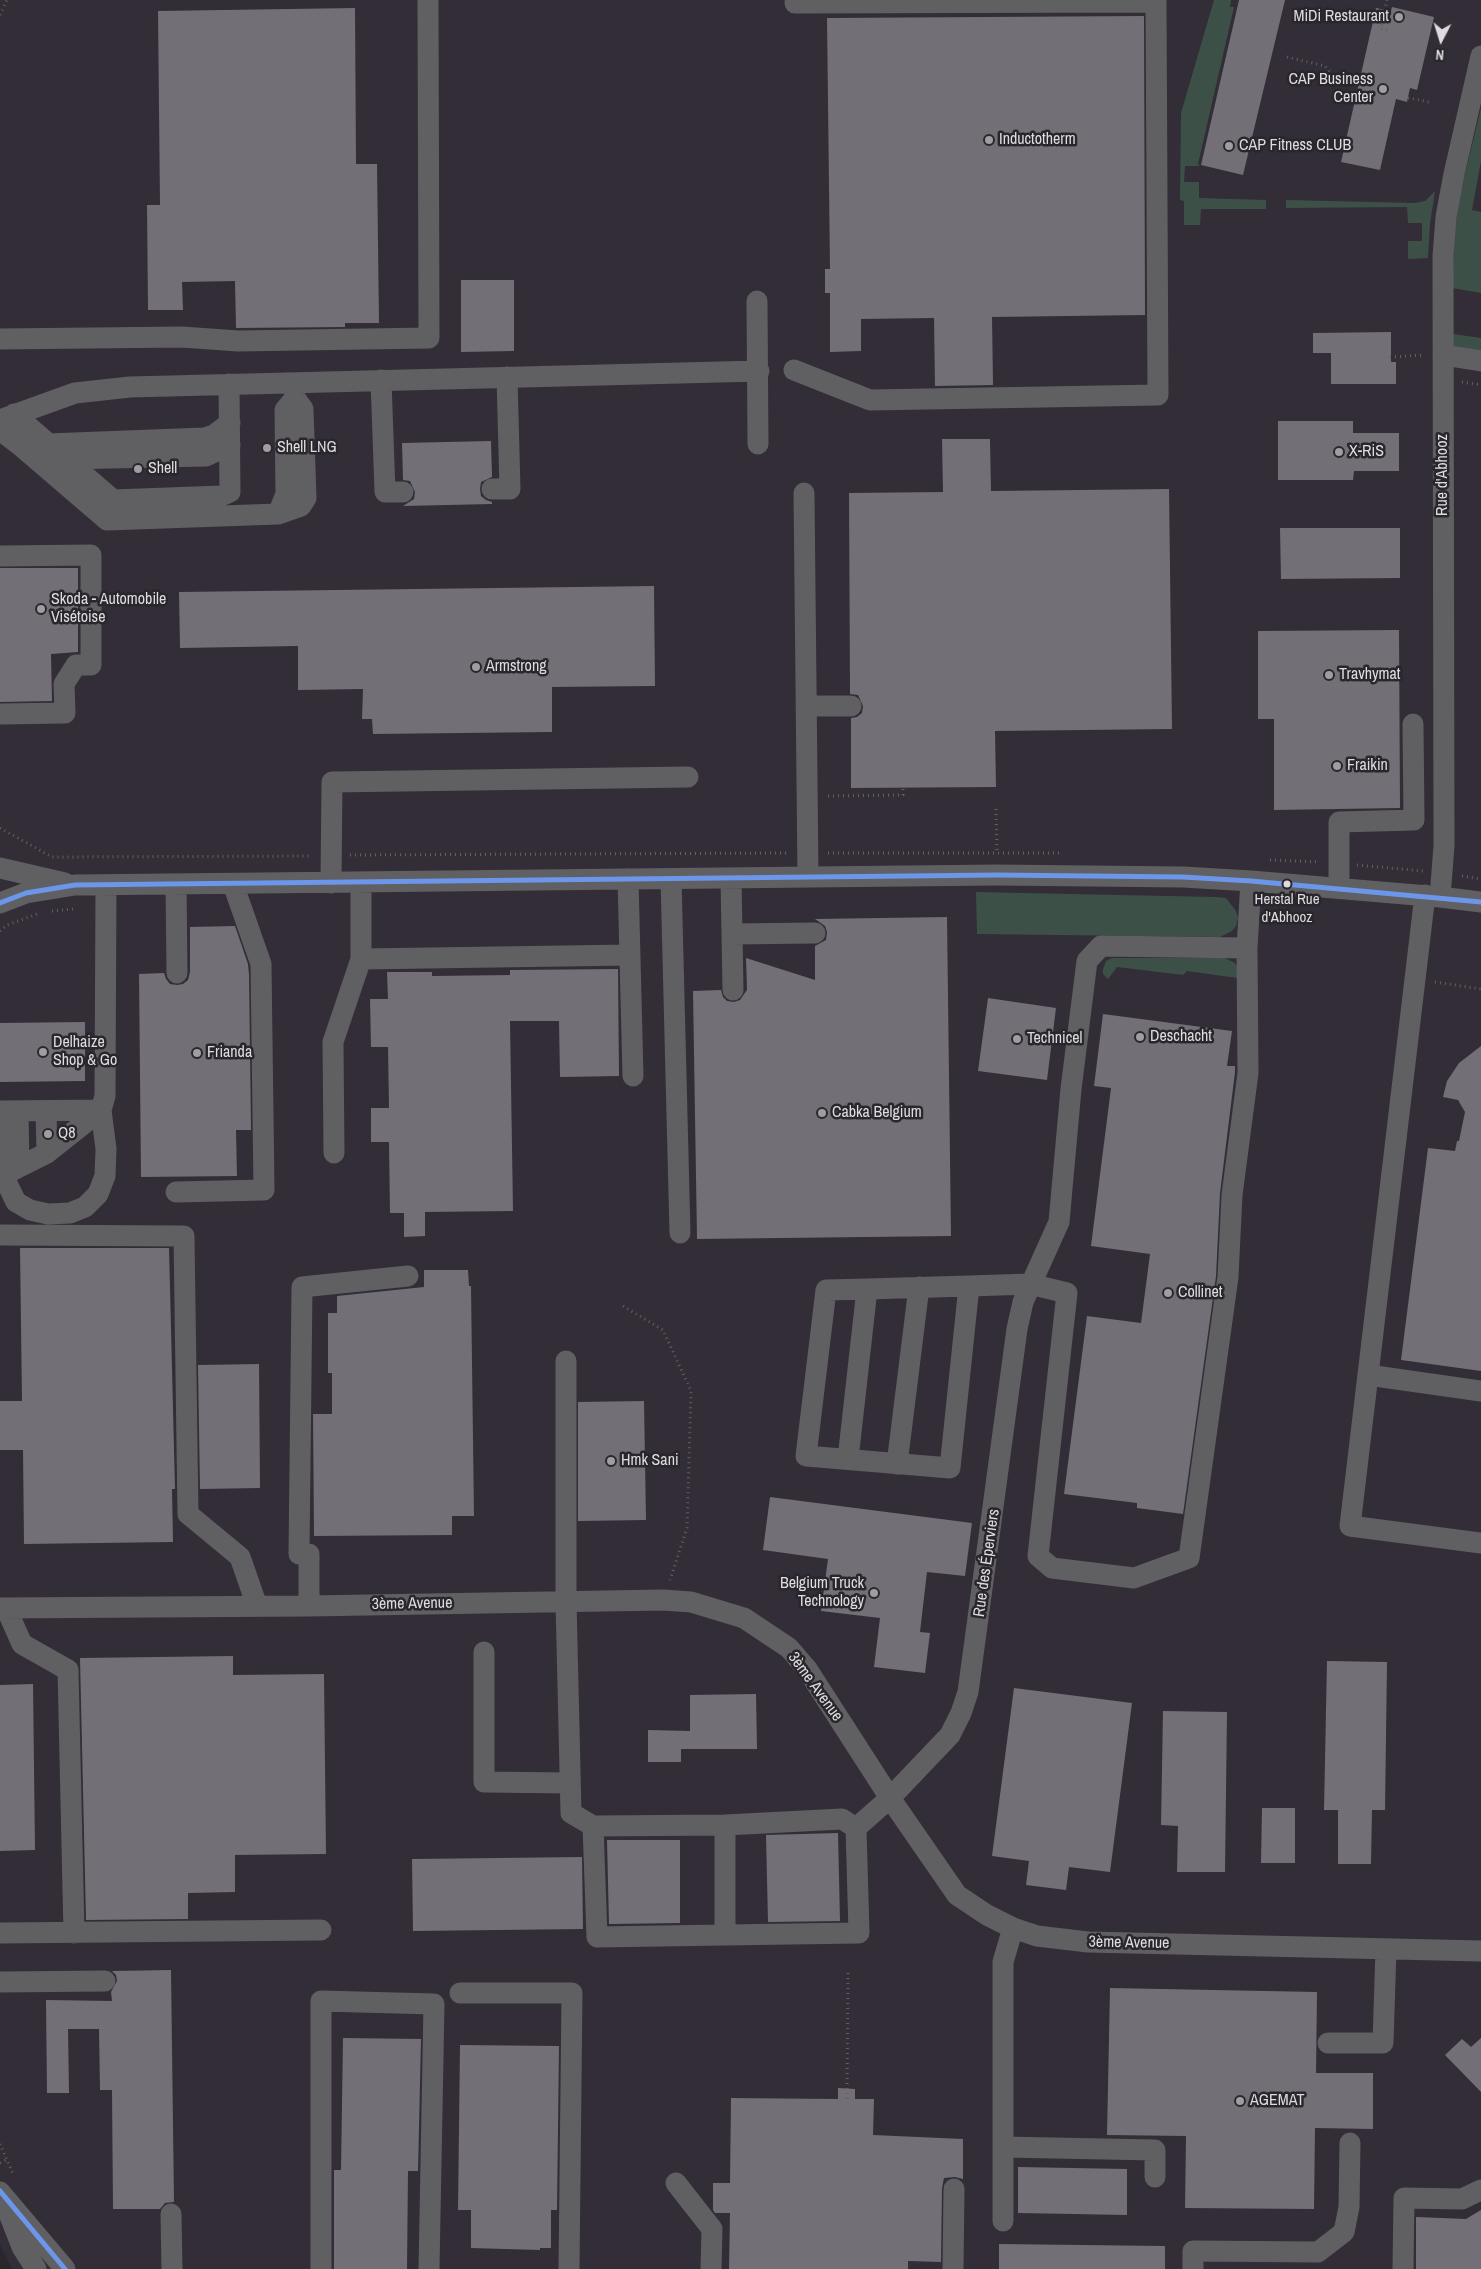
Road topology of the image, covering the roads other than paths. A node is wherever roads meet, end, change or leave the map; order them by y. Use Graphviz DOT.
graph roads {
  1 [pos="428,0"];
  2 [pos="795,3"];
  3 [pos="1481,56"];
  4 [pos="757,301"];
  5 [pos="0,339"];
  6 [pos="1443,355"];
  7 [pos="1481,362"];
  8 [pos="794,370"];
  9 [pos="759,371"];
  10 [pos="507,377"];
  11 [pos="380,380"];
  12 [pos="229,384"];
  13 [pos="294,390"];
  14 [pos="7,417"];
  15 [pos="230,423"];
  16 [pos="0,430"];
  17 [pos="48,444"];
  18 [pos="758,444"];
  19 [pos="65,459"];
  20 [pos="230,460"];
  21 [pos="82,473"];
  22 [pos="492,488"];
  23 [pos="403,492"];
  24 [pos="804,493"];
  25 [pos="0,556"];
  26 [pos="806,706"];
  27 [pos="850,706"];
  28 [pos="0,714"];
  29 [pos="1413,724"];
  30 [pos="688,777"];
  31 [pos="0,868"];
  32 [pos="808,877"];
  33 [pos="731,878"];
  34 [pos="628,879"];
  35 [pos="671,879"];
  36 [pos="1251,881"];
  37 [pos="331,883"];
  38 [pos="361,883"];
  39 [pos="176,884"];
  40 [pos="233,884"];
  41 [pos="75,885"];
  42 [pos="106,885"];
  43 [pos="1339,888"];
  44 [pos="1432,896"];
  45 [pos="1481,902"];
  46 [pos="0,903"];
  47 [pos="815,933"];
  48 [pos="732,934"];
  49 [pos="1247,948"];
  50 [pos="630,955"];
  51 [pos="360,959"];
  52 [pos="177,973"];
  53 [pos="733,990"];
  54 [pos="633,1076"];
  55 [pos="101,1110"];
  56 [pos="6,1111"];
  57 [pos="46,1111"];
  58 [pos="47,1153"];
  59 [pos="334,1153"];
  60 [pos="7,1173"];
  61 [pos="176,1192"];
  62 [pos="680,1233"];
  63 [pos="0,1235"];
  64 [pos="408,1276"];
  65 [pos="969,1286"];
  66 [pos="919,1287"];
  67 [pos="867,1289"];
  68 [pos="1026,1293"];
  69 [pos="566,1361"];
  70 [pos="1368,1375"];
  71 [pos="1481,1391"];
  72 [pos="848,1459"];
  73 [pos="897,1464"];
  74 [pos="1481,1543"];
  75 [pos="566,1601"];
  76 [pos="257,1606"];
  77 [pos="309,1606"];
  78 [pos="3,1608"];
  79 [pos="484,1652"];
  80 [pos="570,1783"];
  81 [pos="890,1798"];
  82 [pos="725,1825"];
  83 [pos="593,1826"];
  84 [pos="856,1828"];
  85 [pos="1013,1928"];
  86 [pos="321,1930"];
  87 [pos="74,1932"];
  88 [pos="0,1933"];
  89 [pos="725,1935"];
  90 [pos="1386,1949"];
  91 [pos="1481,1951"];
  92 [pos="104,1981"];
  93 [pos="0,1982"];
  94 [pos="460,1993"];
  95 [pos="1328,2043"];
  96 [pos="1350,2143"];
  97 [pos="1003,2147"];
  98 [pos="1155,2177"];
  99 [pos="676,2182"];
  100 [pos="954,2189"];
  101 [pos="1481,2190"];
  102 [pos="0,2191"];
  103 [pos="171,2214"];
  104 [pos="1002,2221"];
  105 [pos="36,2269"];
  106 [pos="65,2269"];
  107 [pos="172,2269"];
  108 [pos="321,2269"];
  109 [pos="429,2269"];
  110 [pos="569,2269"];
  111 [pos="711,2269"];
  112 [pos="953,2269"];
  113 [pos="1193,2269"];
  114 [pos="1403,2269"];
  1 -- 5 [label="street"];
  2 -- 8 [label="street"];
  3 -- 6 [label="street, Rue d'Abhooz"];
  4 -- 9 [label="street"];
  6 -- 7 [label="street"];
  6 -- 44 [label="street, Rue d'Abhooz"];
  9 -- 10 [label="street"];
  9 -- 18 [label="street"];
  10 -- 11 [label="street"];
  10 -- 22 [label="street"];
  11 -- 13 [label="street"];
  11 -- 23 [label="street"];
  12 -- 13 [label="street"];
  12 -- 14 [label="street"];
  12 -- 15 [label="street"];
  13 -- 16 [label="street"];
  14 -- 17 [label="street"];
  15 -- 17 [label="street"];
  15 -- 20 [label="street"];
  17 -- 19 [label="street"];
  19 -- 20 [label="street"];
  19 -- 21 [label="street"];
  20 -- 21 [label="street"];
  20 -- 21 [label="street"];
  24 -- 26 [label="street"];
  25 -- 28 [label="street"];
  26 -- 27 [label="street"];
  26 -- 32 [label="street"];
  29 -- 43 [label="street"];
  30 -- 37 [label="street"];
  31 -- 41 [label="street"];
  32 -- 33 [label="street"];
  32 -- 36 [label="street"];
  33 -- 35 [label="street"];
  33 -- 48 [label="street"];
  34 -- 35 [label="street"];
  34 -- 38 [label="street"];
  34 -- 50 [label="street"];
  35 -- 62 [label="street"];
  36 -- 43 [label="street"];
  36 -- 49 [label="street"];
  37 -- 38 [label="street"];
  37 -- 40 [label="street"];
  38 -- 51 [label="street"];
  39 -- 40 [label="street"];
  39 -- 42 [label="street"];
  39 -- 52 [label="street"];
  40 -- 61 [label="street"];
  41 -- 42 [label="street"];
  41 -- 46 [label="street"];
  42 -- 55 [label="street"];
  43 -- 44 [label="street"];
  44 -- 45 [label="street"];
  44 -- 70 [label="street, Rue d'Abhooz"];
  47 -- 48 [label="street"];
  48 -- 53 [label="street"];
  49 -- 68 [label="street, Rue des Éperviers"];
  49 -- 68 [label="street"];
  50 -- 51 [label="street"];
  50 -- 54 [label="street"];
  51 -- 59 [label="street"];
  55 -- 57 [label="street"];
  55 -- 58 [label="street"];
  55 -- 60 [label="street"];
  56 -- 57 [label="street"];
  56 -- 60 [label="street"];
  57 -- 58 [label="street"];
  58 -- 60 [label="street"];
  63 -- 76 [label="street"];
  64 -- 77 [label="street"];
  65 -- 66 [label="street"];
  65 -- 68 [label="street"];
  65 -- 73 [label="street"];
  66 -- 67 [label="street"];
  66 -- 73 [label="street"];
  67 -- 72 [label="street"];
  67 -- 72 [label="street"];
  68 -- 81 [label="street, Rue des Éperviers"];
  69 -- 75 [label="street"];
  70 -- 71 [label="street"];
  70 -- 74 [label="street, Rue d'Abhooz"];
  72 -- 73 [label="street"];
  75 -- 77 [label="street, 3ème Avenue"];
  75 -- 80 [label="street"];
  75 -- 81 [label="street, 3ème Avenue"];
  76 -- 77 [label="street, 3ème Avenue"];
  76 -- 78 [label="street, 3ème Avenue"];
  78 -- 87 [label="street"];
  79 -- 80 [label="street"];
  80 -- 83 [label="street"];
  81 -- 84 [label="street, Rue des Éperviers"];
  81 -- 85 [label="street, 3ème Avenue"];
  82 -- 83 [label="street"];
  82 -- 84 [label="street"];
  82 -- 89 [label="street"];
  83 -- 89 [label="street"];
  84 -- 89 [label="street"];
  85 -- 90 [label="street, 3ème Avenue"];
  85 -- 97 [label="street"];
  86 -- 87 [label="street"];
  87 -- 88 [label="street"];
  90 -- 91 [label="street, 3ème Avenue"];
  90 -- 95 [label="street"];
  92 -- 93 [label="street"];
  94 -- 110 [label="street"];
  96 -- 113 [label="street"];
  97 -- 98 [label="street"];
  97 -- 104 [label="street"];
  99 -- 111 [label="street"];
  100 -- 112 [label="street"];
  101 -- 114 [label="street"];
  102 -- 105 [label="street"];
  102 -- 106 [label="street"];
  103 -- 107 [label="street"];
  108 -- 109 [label="street"];
}
